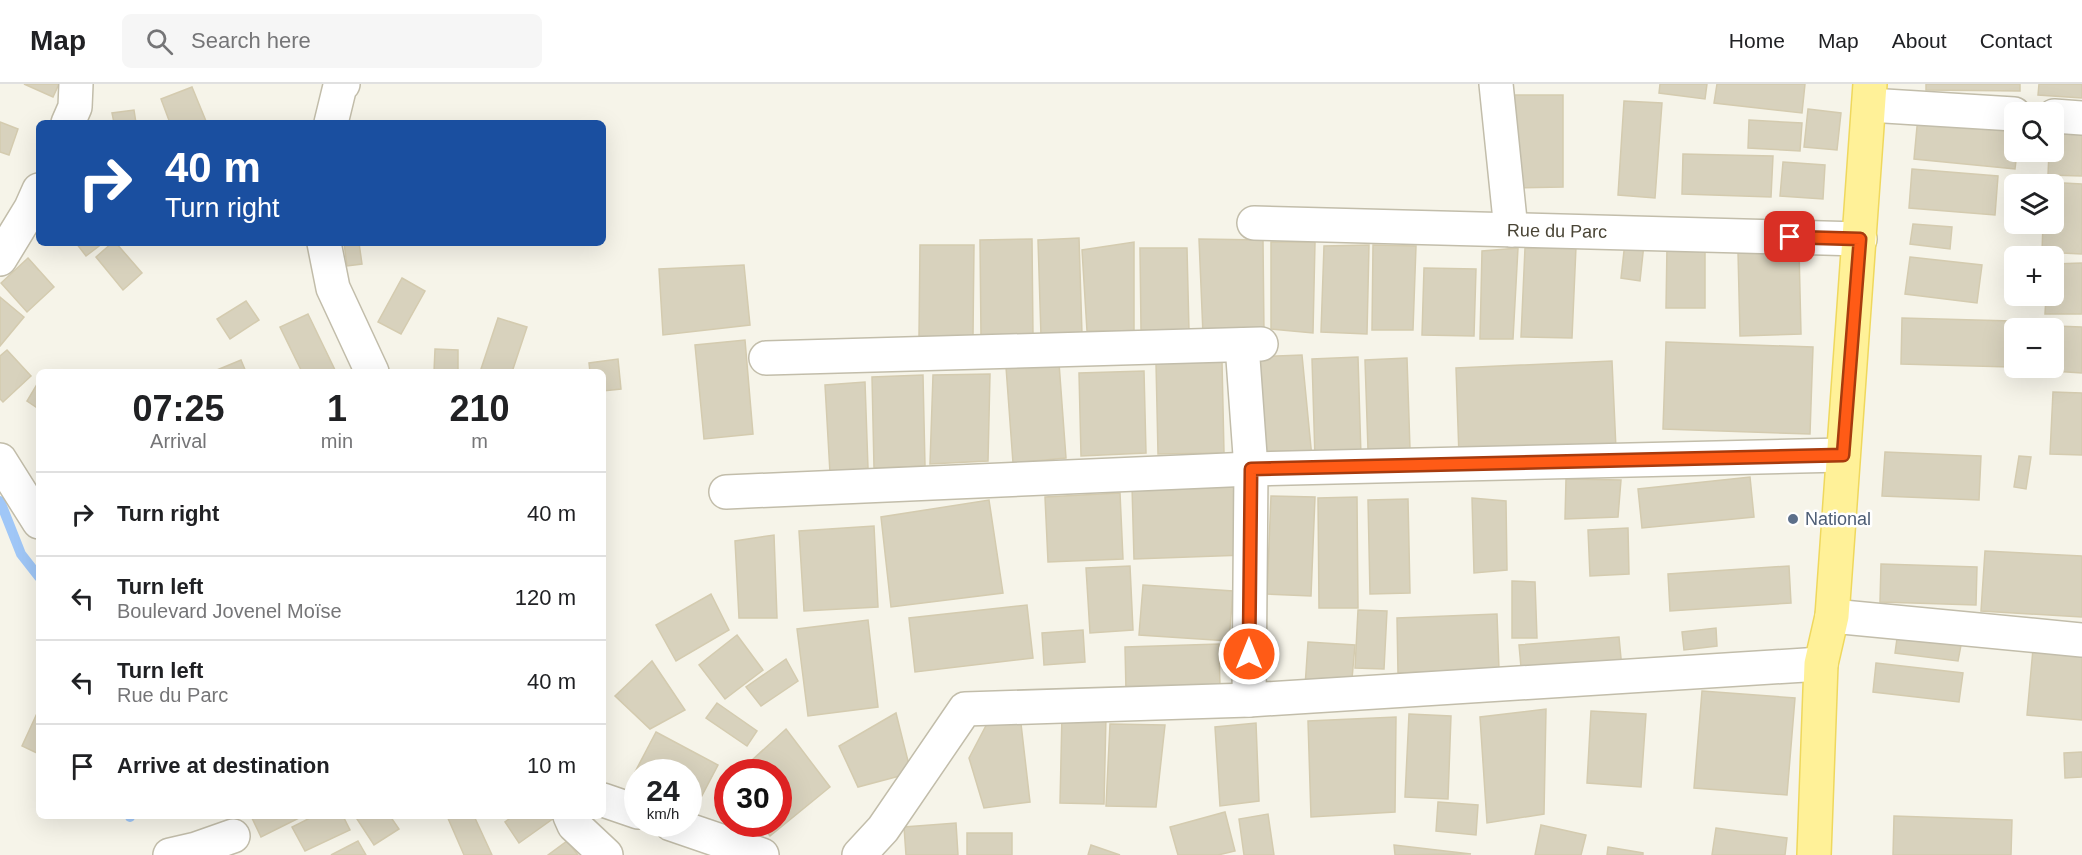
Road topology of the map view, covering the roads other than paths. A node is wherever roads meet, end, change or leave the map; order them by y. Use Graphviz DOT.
graph roads {
  1 [pos="76,84"];
  2 [pos="343,84"];
  3 [pos="1496,84"];
  4 [pos="1869,95"];
  5 [pos="2004,113"];
  6 [pos="2064,117"];
  7 [pos="2082,118"];
  8 [pos="69,120"];
  9 [pos="332,120"];
  10 [pos="36,197"];
  11 [pos="1254,223"];
  12 [pos="1511,230"];
  13 [pos="1860,239"];
  14 [pos="325,246"];
  15 [pos="0,259"];
  16 [pos="766,358"];
  17 [pos="371,369"];
  18 [pos="1843,455"];
  19 [pos="0,460"];
  20 [pos="1251,469"];
  21 [pos="726,492"];
  22 [pos="36,517"];
  23 [pos="1832,616"];
  24 [pos="2082,640"];
  25 [pos="1821,664"];
  26 [pos="1249,700"];
  27 [pos="606,801"];
  28 [pos="624,807"];
  29 [pos="571,819"];
  30 [pos="702,835"];
  31 [pos="234,836"];
  32 [pos="170,855"];
  33 [pos="606,855"];
  34 [pos="762,855"];
  35 [pos="859,855"];
  36 [pos="1814,855"];
  1 -- 8 [label="street"];
  2 -- 9 [label="street"];
  3 -- 12 [label="street"];
  4 -- 5 [label="street"];
  4 -- 13 [label="main road"];
  6 -- 7 [label="street"];
  10 -- 15 [label="street"];
  11 -- 12 [label="street, Rue du Parc"];
  12 -- 13 [label="street, Rue du Parc"];
  13 -- 18 [label="main road"];
  14 -- 17 [label="street"];
  16 -- 20 [label="street"];
  18 -- 20 [label="street"];
  18 -- 23 [label="main road"];
  19 -- 22 [label="street"];
  20 -- 21 [label="street"];
  20 -- 26 [label="street"];
  23 -- 24 [label="street"];
  23 -- 25 [label="main road"];
  25 -- 26 [label="street"];
  25 -- 36 [label="main road"];
  26 -- 35 [label="street"];
  27 -- 28 [label="street"];
  29 -- 33 [label="street"];
  30 -- 34 [label="street"];
  31 -- 32 [label="street"];
}
